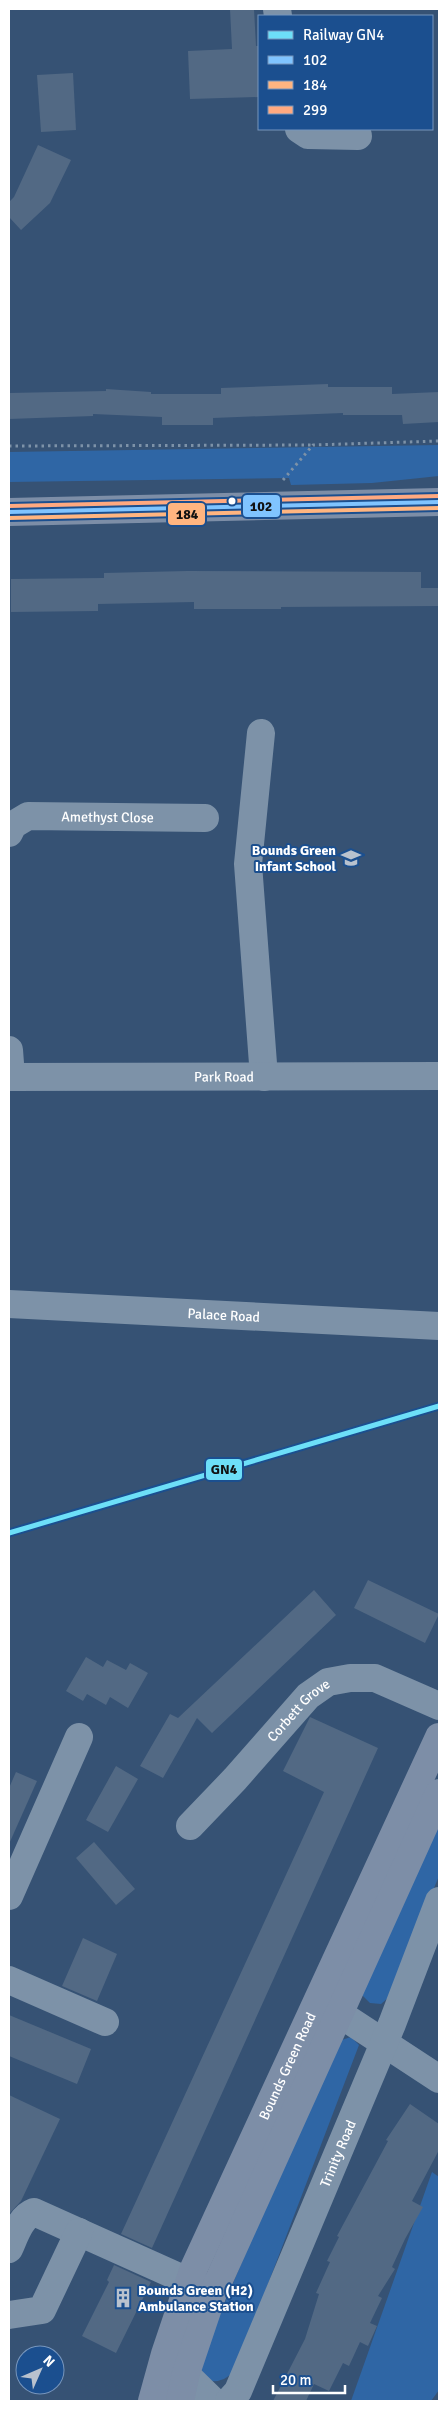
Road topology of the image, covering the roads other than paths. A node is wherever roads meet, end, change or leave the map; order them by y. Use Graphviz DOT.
graph roads {
  1 [pos="300,130"];
  2 [pos="358,136"];
  3 [pos="439,502"];
  4 [pos="9,512"];
  5 [pos="260,733"];
  6 [pos="205,818"];
  7 [pos="10,825"];
  8 [pos="9,1050"];
  9 [pos="439,1076"];
  10 [pos="10,1077"];
  11 [pos="264,1077"];
  12 [pos="9,1304"];
  13 [pos="439,1326"];
  14 [pos="439,1706"];
  15 [pos="79,1737"];
  16 [pos="439,1737"];
  17 [pos="439,1793"];
  18 [pos="190,1826"];
  19 [pos="10,1894"];
  20 [pos="439,1901"];
  21 [pos="9,1980"];
  22 [pos="334,1995"];
  23 [pos="105,2022"];
  24 [pos="387,2038"];
  25 [pos="439,2079"];
  26 [pos="79,2232"];
  27 [pos="9,2249"];
  28 [pos="201,2288"];
  29 [pos="9,2315"];
  30 [pos="165,2354"];
  31 [pos="186,2373"];
  32 [pos="152,2401"];
  33 [pos="180,2401"];
  34 [pos="212,2401"];
  35 [pos="229,2401"];
  1 -- 2 [label="street"];
  3 -- 4 [label="main road"];
  5 -- 11 [label="street"];
  6 -- 7 [label="street, Amethyst Close"];
  8 -- 10 [label="street"];
  9 -- 11 [label="street, Park Road"];
  10 -- 11 [label="street, Park Road"];
  12 -- 13 [label="street, Palace Road"];
  14 -- 18 [label="street, Corbett Grove"];
  15 -- 19 [label="street"];
  16 -- 22 [label="main road, Bounds Green Road"];
  17 -- 22 [label="main road, Bounds Green Road"];
  20 -- 24 [label="street, Trinity Road"];
  21 -- 23 [label="street"];
  22 -- 24 [label="street"];
  22 -- 28 [label="main road, Bounds Green Road"];
  24 -- 25 [label="street"];
  24 -- 35 [label="street, Trinity Road"];
  26 -- 27 [label="street"];
  26 -- 28 [label="street"];
  26 -- 29 [label="street"];
  28 -- 30 [label="main road, Bounds Green Road"];
  28 -- 31 [label="main road, Bounds Green Road"];
  30 -- 31 [label="street"];
  30 -- 32 [label="main road, Bounds Green Road"];
  31 -- 33 [label="main road, Bounds Green Road"];
  31 -- 34 [label="street"];
}
